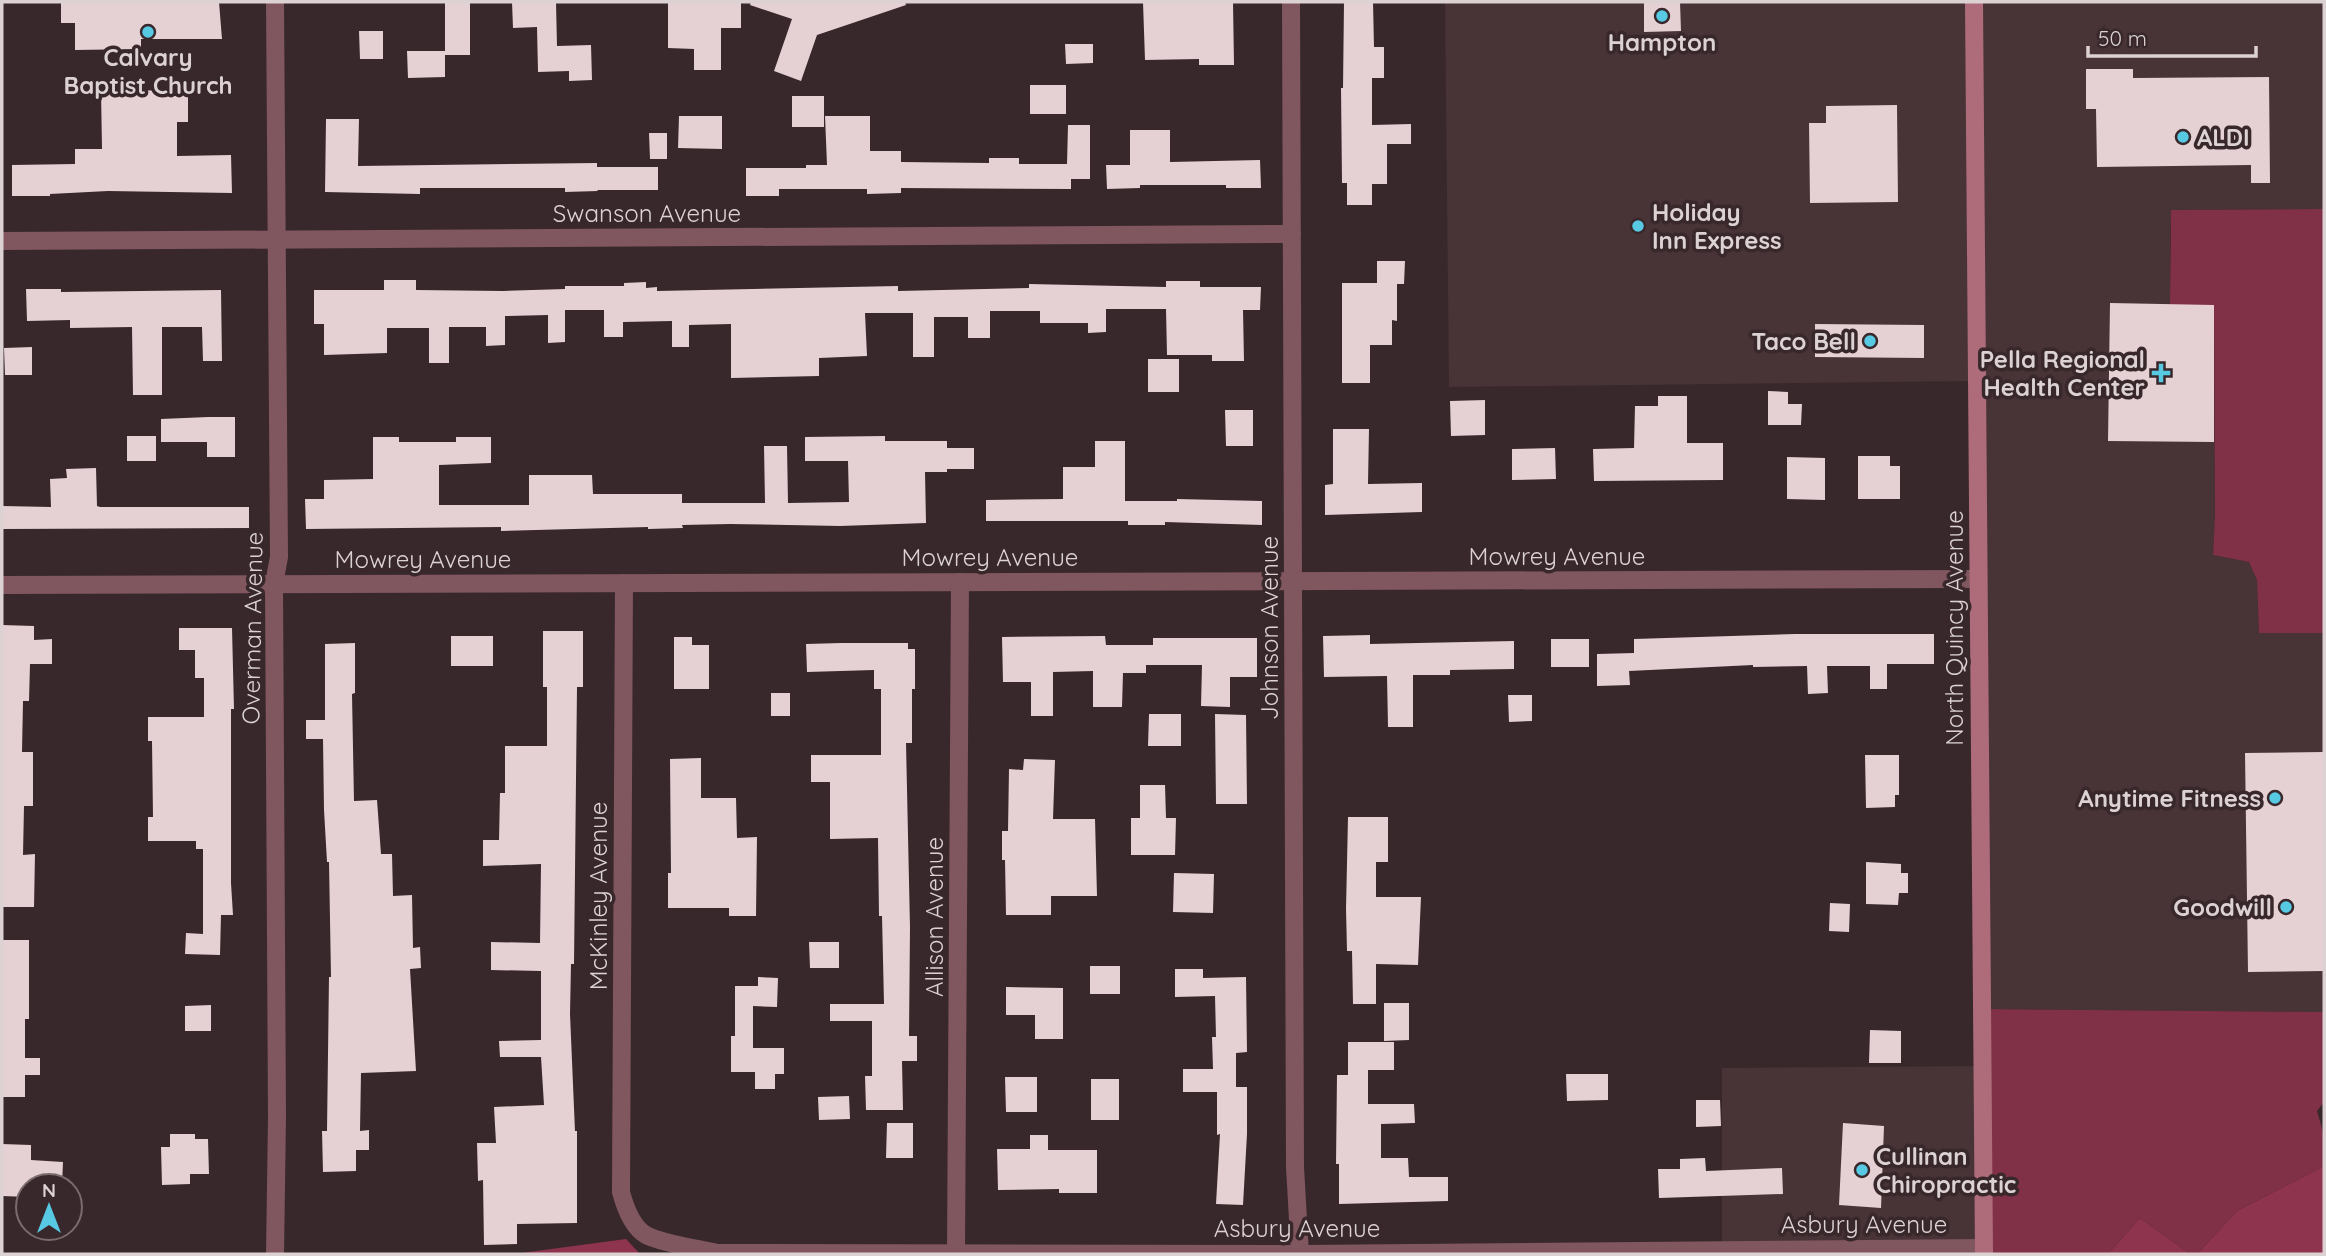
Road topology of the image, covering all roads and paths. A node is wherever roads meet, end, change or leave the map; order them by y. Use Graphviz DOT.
graph roads {
  1 [pos="275,2"];
  2 [pos="1291,2"];
  3 [pos="1974,2"];
  4 [pos="1292,234"];
  5 [pos="277,240"];
  6 [pos="2,241"];
  7 [pos="1978,579"];
  8 [pos="1293,581"];
  9 [pos="960,582"];
  10 [pos="624,583"];
  11 [pos="274,584"];
  12 [pos="2,585"];
  13 [pos="625,1210"];
  14 [pos="1984,1251"];
  15 [pos="956,1252"];
  16 [pos="275,1254"];
  17 [pos="1300,1254"];
  1 -- 5 [label="street, Overman Avenue"];
  2 -- 4 [label="street, Johnson Avenue"];
  3 -- 7 [label="main road, North Quincy Avenue"];
  4 -- 5 [label="street, Swanson Avenue"];
  4 -- 8 [label="street, Johnson Avenue"];
  5 -- 6 [label="street, Swanson Avenue"];
  5 -- 11 [label="street, Overman Avenue"];
  7 -- 8 [label="street, Mowrey Avenue"];
  7 -- 14 [label="main road, North Quincy Avenue"];
  8 -- 9 [label="street, Mowrey Avenue"];
  8 -- 17 [label="street, Johnson Avenue"];
  9 -- 10 [label="street, Mowrey Avenue"];
  9 -- 15 [label="street, Allison Avenue"];
  10 -- 11 [label="street, Mowrey Avenue"];
  10 -- 13 [label="street, McKinley Avenue"];
  11 -- 12 [label="street, Mowrey Avenue"];
  11 -- 16 [label="street, Overman Avenue"];
  13 -- 15 [label="street, Asbury Avenue"];
  14 -- 17 [label="street, Asbury Avenue"];
  15 -- 17 [label="street, Asbury Avenue"];
}
